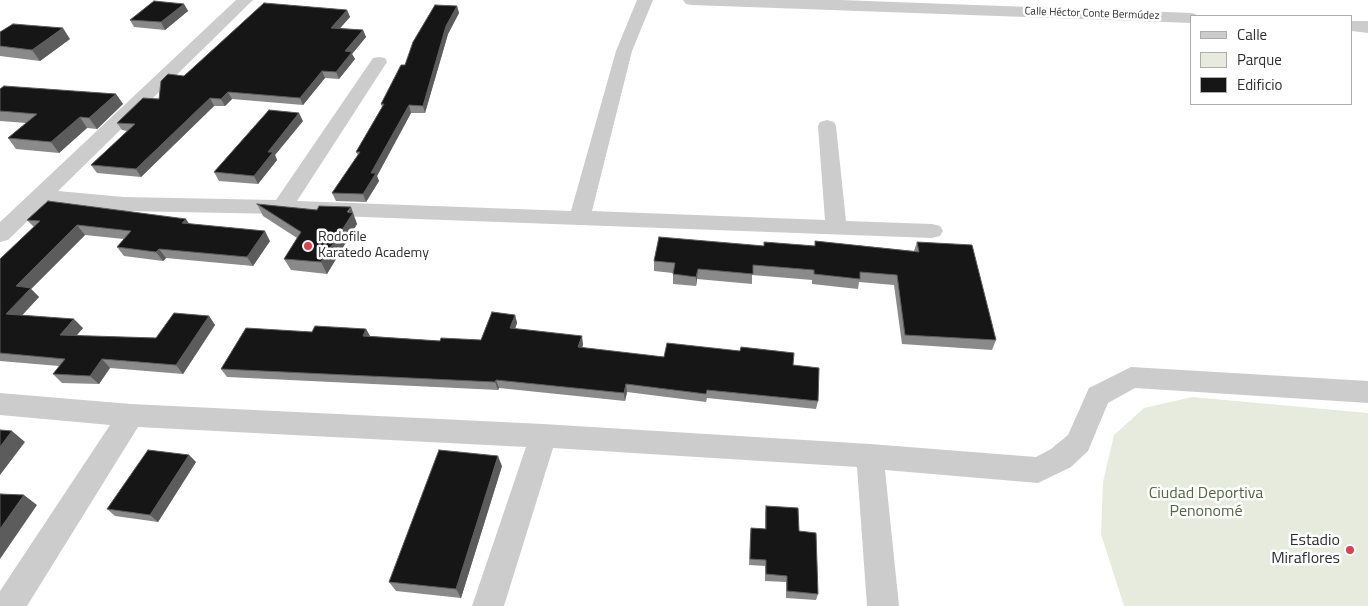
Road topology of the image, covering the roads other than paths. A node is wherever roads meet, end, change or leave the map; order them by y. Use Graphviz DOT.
graph roads {
  1 [pos="246,0"];
  2 [pos="645,0"];
  3 [pos="692,0"];
  4 [pos="1190,18"];
  5 [pos="1353,26"];
  6 [pos="1368,27"];
  7 [pos="379,62"];
  8 [pos="827,126"];
  9 [pos="41,196"];
  10 [pos="282,207"];
  11 [pos="580,217"];
  12 [pos="836,227"];
  13 [pos="932,231"];
  14 [pos="0,235"];
  15 [pos="1368,392"];
  16 [pos="0,404"];
  17 [pos="131,415"];
  18 [pos="543,436"];
  19 [pos="870,456"];
  20 [pos="9,606"];
  21 [pos="488,606"];
  22 [pos="883,606"];
  1 -- 9 [label="street"];
  2 -- 11 [label="street"];
  3 -- 4 [label="street, Calle Héctor Conte Bermúdez"];
  5 -- 6 [label="street"];
  7 -- 10 [label="street"];
  8 -- 12 [label="street"];
  9 -- 10 [label="street"];
  9 -- 14 [label="street"];
  10 -- 11 [label="street"];
  11 -- 12 [label="street"];
  12 -- 13 [label="street"];
  15 -- 19 [label="street"];
  16 -- 17 [label="street"];
  17 -- 18 [label="street"];
  17 -- 20 [label="street"];
  18 -- 19 [label="street"];
  18 -- 21 [label="street"];
  19 -- 22 [label="street"];
}
